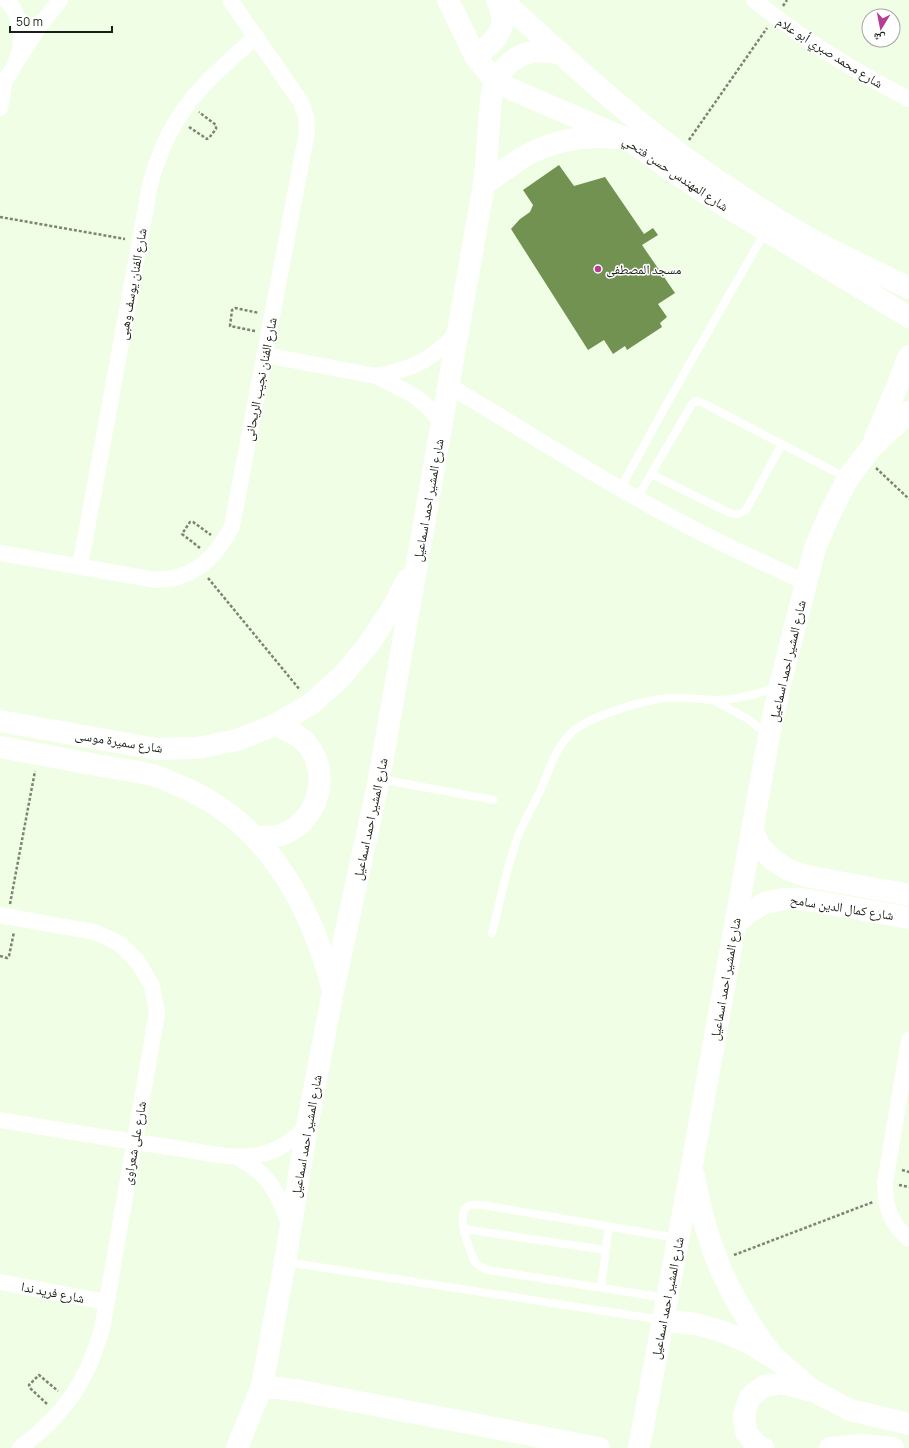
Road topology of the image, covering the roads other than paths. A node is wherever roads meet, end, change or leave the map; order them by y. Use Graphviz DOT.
graph roads {
  1 [pos="6,0"];
  2 [pos="60,0"];
  3 [pos="230,0"];
  4 [pos="497,0"];
  5 [pos="502,0"];
  6 [pos="754,0"];
  7 [pos="448,2"];
  8 [pos="256,36"];
  9 [pos="562,54"];
  10 [pos="475,56"];
  11 [pos="16,62"];
  12 [pos="495,81"];
  13 [pos="3,82"];
  14 [pos="909,99"];
  15 [pos="0,108"];
  16 [pos="630,140"];
  17 [pos="484,184"];
  18 [pos="766,231"];
  19 [pos="888,277"];
  20 [pos="909,288"];
  21 [pos="874,295"];
  22 [pos="909,317"];
  23 [pos="458,332"];
  24 [pos="265,355"];
  25 [pos="909,356"];
  26 [pos="376,376"];
  27 [pos="449,386"];
  28 [pos="909,412"];
  29 [pos="442,423"];
  30 [pos="782,444"];
  31 [pos="867,453"];
  32 [pos="651,474"];
  33 [pos="848,478"];
  34 [pos="620,489"];
  35 [pos="637,498"];
  36 [pos="0,553"];
  37 [pos="418,558"];
  38 [pos="80,567"];
  39 [pos="805,582"];
  40 [pos="780,685"];
  41 [pos="712,700"];
  42 [pos="0,721"];
  43 [pos="275,725"];
  44 [pos="769,736"];
  45 [pos="0,747"];
  46 [pos="379,779"];
  47 [pos="494,800"];
  48 [pos="752,830"];
  49 [pos="256,837"];
  50 [pos="909,895"];
  51 [pos="8,916"];
  52 [pos="909,918"];
  53 [pos="735,924"];
  54 [pos="492,933"];
  55 [pos="333,991"];
  56 [pos="909,1040"];
  57 [pos="905,1085"];
  58 [pos="0,1120"];
  59 [pos="307,1127"];
  60 [pos="134,1142"];
  61 [pos="238,1157"];
  62 [pos="692,1164"];
  63 [pos="609,1226"];
  64 [pos="464,1229"];
  65 [pos="290,1230"];
  66 [pos="678,1239"];
  67 [pos="909,1239"];
  68 [pos="605,1250"];
  69 [pos="285,1262"];
  70 [pos="0,1282"];
  71 [pos="601,1288"];
  72 [pos="666,1298"];
  73 [pos="106,1302"];
  74 [pos="662,1320"];
  75 [pos="776,1359"];
  76 [pos="262,1386"];
  77 [pos="812,1390"];
  78 [pos="909,1424"];
  79 [pos="20,1448"];
  80 [pos="237,1448"];
  81 [pos="599,1448"];
  82 [pos="638,1448"];
  83 [pos="762,1448"];
  84 [pos="830,1448"];
  85 [pos="893,1448"];
  1 -- 11 [label="street"];
  2 -- 11 [label="street"];
  3 -- 8 [label="street, شارع الفنان نجيب الريحانى"];
  4 -- 10 [label="main road"];
  5 -- 9 [label="main road, شارع المهندس حسن فتحي"];
  6 -- 14 [label="street, شارع محمد صبري أبو علام"];
  7 -- 10 [label="main road, شارع المهندس حسن فتحي"];
  8 -- 24 [label="street, شارع الفنان نجيب الريحانى"];
  8 -- 38 [label="street, شارع الفنان يوسف وهبى"];
  9 -- 12 [label="main road"];
  9 -- 19 [label="main road, شارع المهندس حسن فتحي"];
  10 -- 12 [label="main road, شارع المهندس حسن فتحي"];
  11 -- 13 [label="street"];
  12 -- 16 [label="main road, شارع المهندس حسن فتحي"];
  12 -- 17 [label="main road, شارع المشير احمد اسماعيل"];
  13 -- 15 [label="street"];
  16 -- 17 [label="main road"];
  16 -- 18 [label="main road, شارع المهندس حسن فتحي"];
  17 -- 23 [label="main road, شارع المشير احمد اسماعيل"];
  18 -- 21 [label="main road, شارع المهندس حسن فتحي"];
  18 -- 34 [label="lane"];
  19 -- 20 [label="main road, شارع المهندس حسن فتحي"];
  19 -- 21 [label="main road"];
  21 -- 22 [label="main road, شارع المهندس حسن فتحي"];
  23 -- 26 [label="street"];
  23 -- 27 [label="main road, شارع المشير احمد اسماعيل"];
  24 -- 26 [label="street"];
  24 -- 38 [label="street, شارع الفنان نجيب الريحانى"];
  25 -- 31 [label="main road"];
  26 -- 29 [label="street"];
  27 -- 29 [label="main road, شارع المشير احمد اسماعيل"];
  27 -- 34 [label="street"];
  28 -- 31 [label="main road"];
  29 -- 37 [label="main road, شارع المشير احمد اسماعيل"];
  30 -- 32 [label="lane"];
  30 -- 32 [label="lane"];
  30 -- 33 [label="lane"];
  31 -- 33 [label="main road, شارع المشير احمد اسماعيل"];
  32 -- 35 [label="lane"];
  33 -- 39 [label="main road, شارع المشير احمد اسماعيل"];
  34 -- 35 [label="street"];
  35 -- 39 [label="street"];
  36 -- 38 [label="street, شارع الفنان نجيب الريحانى"];
  37 -- 43 [label="main road, شارع سميرة موسى"];
  37 -- 46 [label="main road, شارع المشير احمد اسماعيل"];
  39 -- 40 [label="main road, شارع المشير احمد اسماعيل"];
  40 -- 41 [label="lane"];
  40 -- 44 [label="main road, شارع المشير احمد اسماعيل"];
  41 -- 44 [label="lane"];
  41 -- 54 [label="lane"];
  42 -- 43 [label="main road, شارع سميرة موسى"];
  43 -- 49 [label="main road"];
  44 -- 48 [label="main road, شارع المشير احمد اسماعيل"];
  45 -- 49 [label="main road, شارع سميرة موسى"];
  46 -- 47 [label="lane"];
  46 -- 55 [label="main road, شارع المشير احمد اسماعيل"];
  48 -- 50 [label="main road, شارع كمال الدين سامح"];
  48 -- 53 [label="main road, شارع المشير احمد اسماعيل"];
  49 -- 55 [label="main road, شارع سميرة موسى"];
  51 -- 60 [label="street, شارع على شعراوى"];
  52 -- 53 [label="main road, شارع كمال الدين سامح"];
  53 -- 62 [label="main road, شارع المشير احمد اسماعيل"];
  55 -- 59 [label="main road, شارع المشير احمد اسماعيل"];
  56 -- 57 [label="street"];
  57 -- 67 [label="street"];
  58 -- 60 [label="street"];
  59 -- 61 [label="street"];
  59 -- 65 [label="main road, شارع المشير احمد اسماعيل"];
  60 -- 61 [label="street"];
  60 -- 73 [label="street, شارع على شعراوى"];
  61 -- 65 [label="street"];
  62 -- 66 [label="main road, شارع المشير احمد اسماعيل"];
  62 -- 75 [label="main road"];
  63 -- 64 [label="lane"];
  63 -- 66 [label="lane"];
  63 -- 68 [label="lane"];
  64 -- 68 [label="lane"];
  64 -- 71 [label="lane"];
  65 -- 69 [label="main road, شارع المشير احمد اسماعيل"];
  66 -- 72 [label="main road, شارع المشير احمد اسماعيل"];
  68 -- 71 [label="lane"];
  69 -- 74 [label="lane"];
  69 -- 76 [label="main road, شارع المشير احمد اسماعيل"];
  70 -- 73 [label="street, شارع فريد ندا"];
  71 -- 72 [label="lane"];
  72 -- 74 [label="main road, شارع المشير احمد اسماعيل"];
  73 -- 79 [label="street, شارع على شعراوى"];
  74 -- 75 [label="main road"];
  74 -- 82 [label="main road, شارع المشير احمد اسماعيل"];
  75 -- 77 [label="main road"];
  76 -- 80 [label="main road, شارع المشير احمد اسماعيل"];
  76 -- 81 [label="main road"];
  77 -- 78 [label="main road"];
  77 -- 83 [label="main road"];
  84 -- 85 [label="main road"];
}
